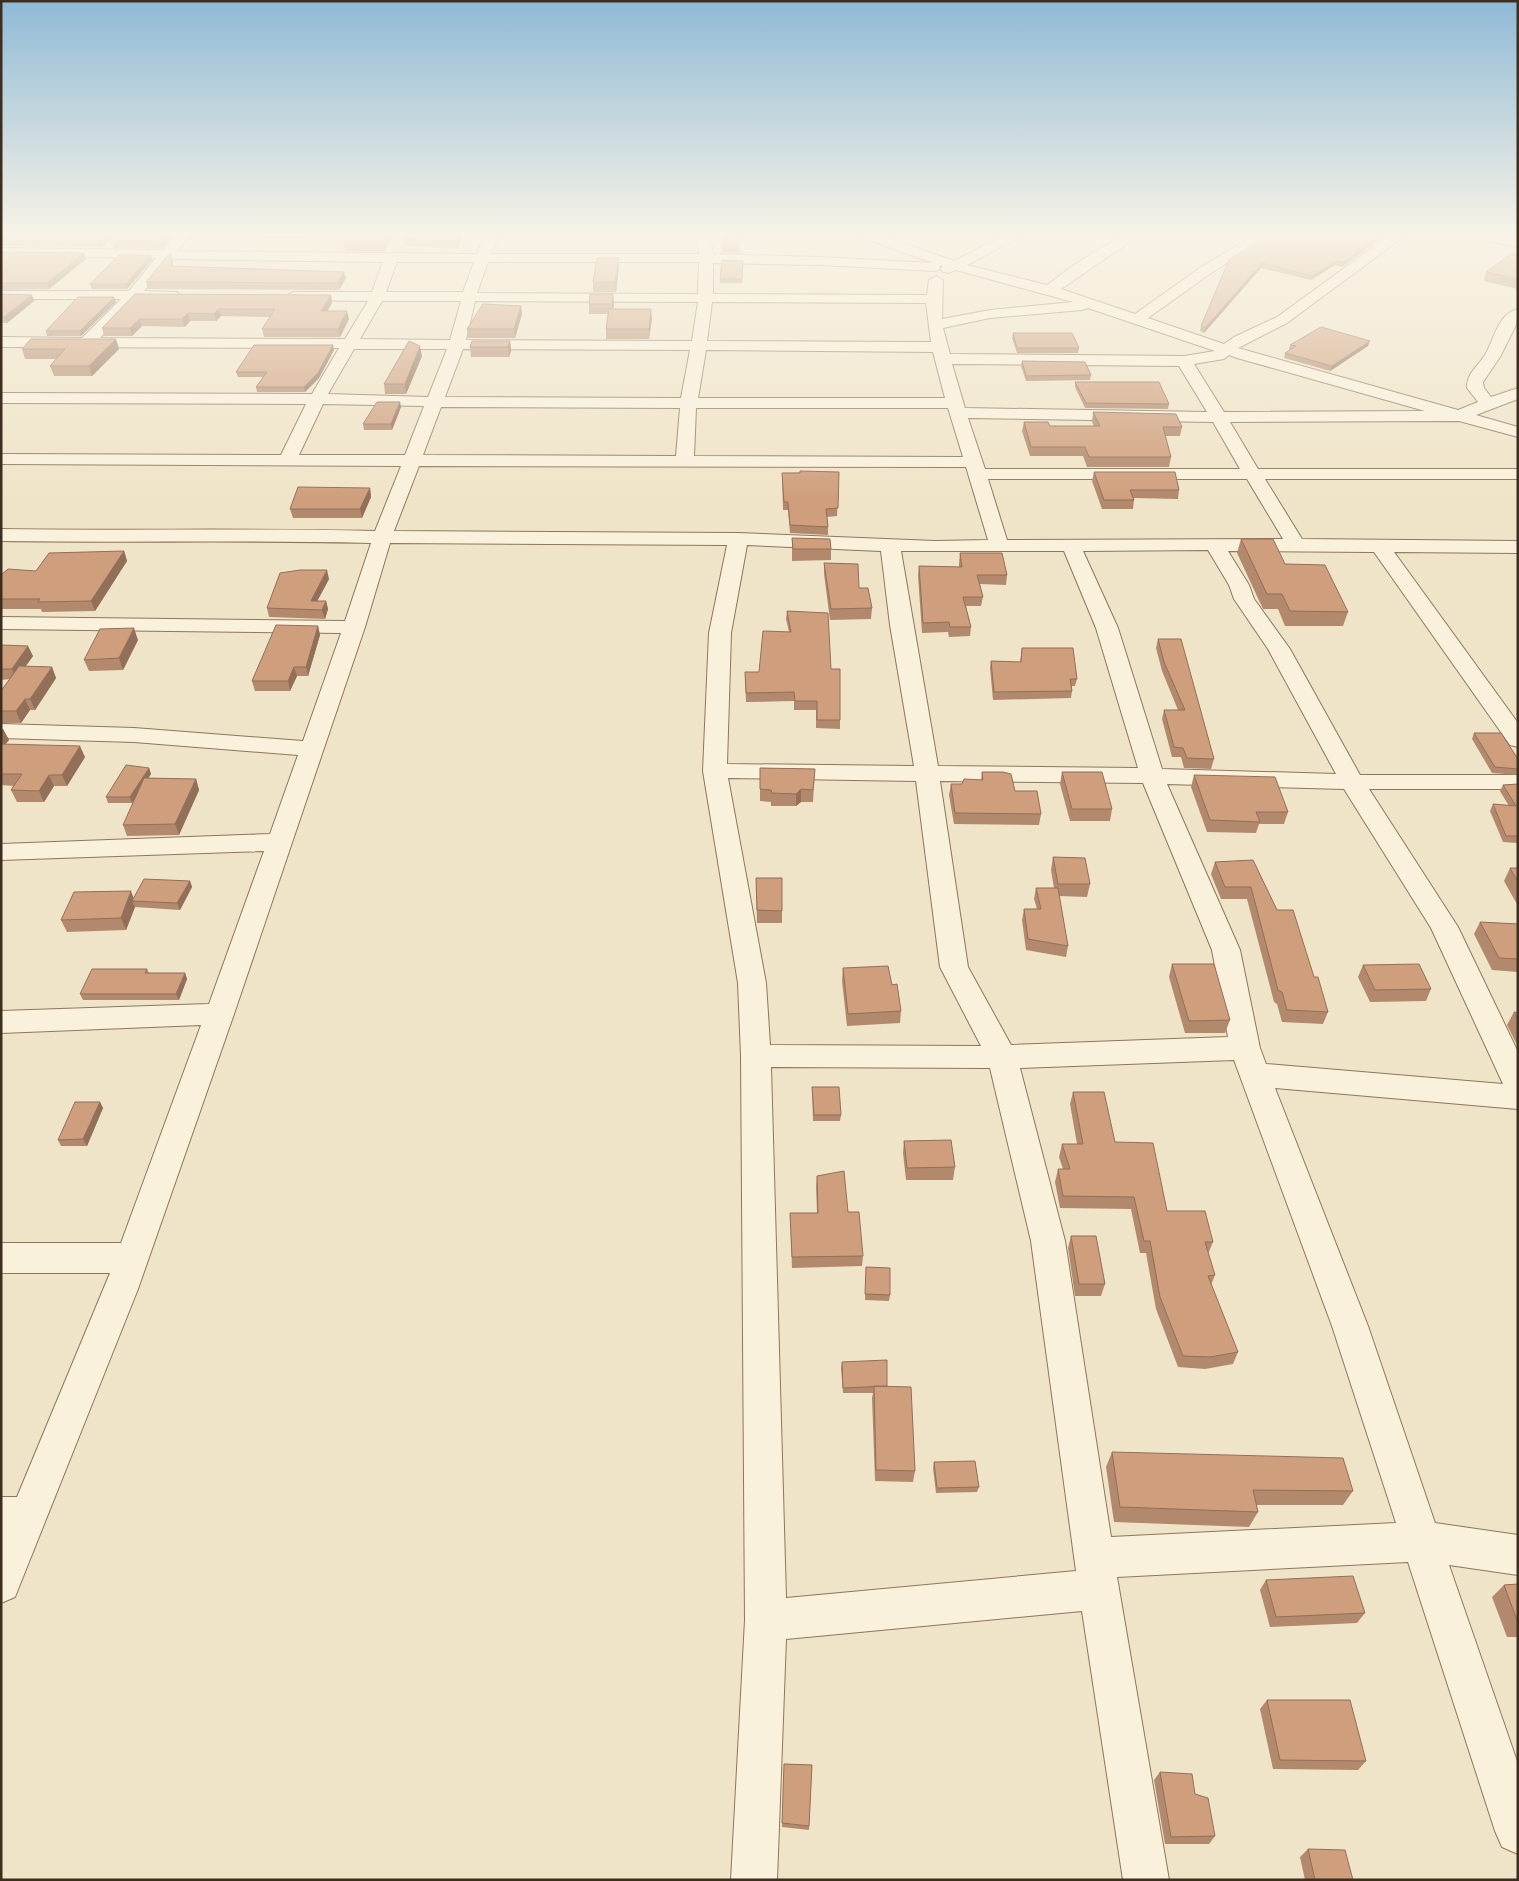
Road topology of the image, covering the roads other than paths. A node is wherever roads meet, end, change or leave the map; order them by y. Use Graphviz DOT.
graph roads {
  1 [pos="106,323"];
  2 [pos="362,323"];
  3 [pos="463,323"];
  4 [pos="702,323"];
  5 [pos="946,323"];
  6 [pos="1145,323"];
  7 [pos="1273,323"];
  8 [pos="1509,323"];
  9 [pos="935,325"];
  10 [pos="1,342"];
  11 [pos="86,343"];
  12 [pos="351,343"];
  13 [pos="457,344"];
  14 [pos="700,345"];
  15 [pos="1228,350"];
  16 [pos="941,353"];
  17 [pos="1184,361"];
  18 [pos="1518,392"];
  19 [pos="1,398"];
  20 [pos="317,399"];
  21 [pos="435,402"];
  22 [pos="689,402"];
  23 [pos="1489,404"];
  24 [pos="956,408"];
  25 [pos="1219,416"];
  26 [pos="1457,416"];
  27 [pos="1518,432"];
  28 [pos="1,459"];
  29 [pos="287,461"];
  30 [pos="411,461"];
  31 [pos="685,462"];
  32 [pos="974,468"];
  33 [pos="1252,474"];
  34 [pos="1518,474"];
  35 [pos="1,535"];
  36 [pos="382,537"];
  37 [pos="738,539"];
  38 [pos="1215,545"];
  39 [pos="1296,545"];
  40 [pos="890,546"];
  41 [pos="999,546"];
  42 [pos="1072,546"];
  43 [pos="1380,546"];
  44 [pos="1518,547"];
  45 [pos="1,623"];
  46 [pos="354,627"];
  47 [pos="1,731"];
  48 [pos="1518,740"];
  49 [pos="311,749"];
  50 [pos="715,771"];
  51 [pos="927,773"];
  52 [pos="1152,776"];
  53 [pos="1352,782"];
  54 [pos="1518,782"];
  55 [pos="279,842"];
  56 [pos="1,852"];
  57 [pos="220,1014"];
  58 [pos="1,1022"];
  59 [pos="756,1056"];
  60 [pos="1002,1057"];
  61 [pos="1251,1061"];
  62 [pos="1518,1084"];
  63 [pos="1518,1097"];
  64 [pos="1,1258"];
  65 [pos="132,1258"];
  66 [pos="14,1516"];
  67 [pos="1423,1541"];
  68 [pos="1518,1555"];
  69 [pos="1097,1573"];
  70 [pos="1,1583"];
  71 [pos="766,1620"];
  72 [pos="1518,1831"];
  73 [pos="754,1880"];
  74 [pos="1146,1880"];
  1 -- 11 [label="street"];
  2 -- 12 [label="street"];
  3 -- 13 [label="street"];
  4 -- 14 [label="street"];
  5 -- 9 [label="street"];
  6 -- 15 [label="street"];
  7 -- 15 [label="street"];
  8 -- 23 [label="street"];
  9 -- 16 [label="street"];
  10 -- 11 [label="street"];
  11 -- 12 [label="street"];
  12 -- 13 [label="street"];
  12 -- 20 [label="street"];
  13 -- 14 [label="street"];
  13 -- 21 [label="street"];
  14 -- 16 [label="street"];
  14 -- 22 [label="street"];
  15 -- 17 [label="street"];
  15 -- 26 [label="street"];
  16 -- 17 [label="street"];
  16 -- 24 [label="street"];
  17 -- 25 [label="street"];
  18 -- 23 [label="street"];
  19 -- 20 [label="street"];
  20 -- 21 [label="street"];
  20 -- 29 [label="street"];
  21 -- 22 [label="street"];
  21 -- 30 [label="street"];
  22 -- 24 [label="street"];
  22 -- 31 [label="street"];
  23 -- 26 [label="street"];
  24 -- 25 [label="street"];
  24 -- 32 [label="street"];
  25 -- 26 [label="street"];
  25 -- 33 [label="street"];
  26 -- 27 [label="street"];
  28 -- 29 [label="street"];
  29 -- 30 [label="street"];
  30 -- 31 [label="street"];
  30 -- 36 [label="street"];
  31 -- 32 [label="street"];
  32 -- 33 [label="street"];
  32 -- 41 [label="street"];
  33 -- 34 [label="street"];
  33 -- 39 [label="street"];
  35 -- 36 [label="street"];
  36 -- 37 [label="street"];
  36 -- 46 [label="street"];
  37 -- 40 [label="street"];
  37 -- 50 [label="street"];
  38 -- 39 [label="street"];
  38 -- 42 [label="street"];
  38 -- 53 [label="street"];
  39 -- 43 [label="street"];
  40 -- 41 [label="street"];
  40 -- 51 [label="street"];
  41 -- 42 [label="street"];
  42 -- 52 [label="street"];
  43 -- 44 [label="street"];
  43 -- 48 [label="street"];
  45 -- 46 [label="street"];
  46 -- 49 [label="street"];
  47 -- 49 [label="street"];
  49 -- 55 [label="street"];
  50 -- 51 [label="street"];
  50 -- 59 [label="street"];
  51 -- 52 [label="street"];
  51 -- 60 [label="street"];
  52 -- 53 [label="street"];
  52 -- 61 [label="street"];
  53 -- 54 [label="street"];
  53 -- 62 [label="street"];
  55 -- 56 [label="street"];
  55 -- 57 [label="street"];
  57 -- 58 [label="street"];
  57 -- 65 [label="street"];
  59 -- 60 [label="street"];
  59 -- 71 [label="street"];
  60 -- 61 [label="street"];
  60 -- 69 [label="street"];
  61 -- 63 [label="street"];
  61 -- 67 [label="street"];
  64 -- 65 [label="street"];
  65 -- 66 [label="street"];
  66 -- 70 [label="street"];
  67 -- 68 [label="street"];
  67 -- 69 [label="street"];
  67 -- 72 [label="street"];
  69 -- 71 [label="street"];
  69 -- 74 [label="street"];
  71 -- 73 [label="street"];
}
